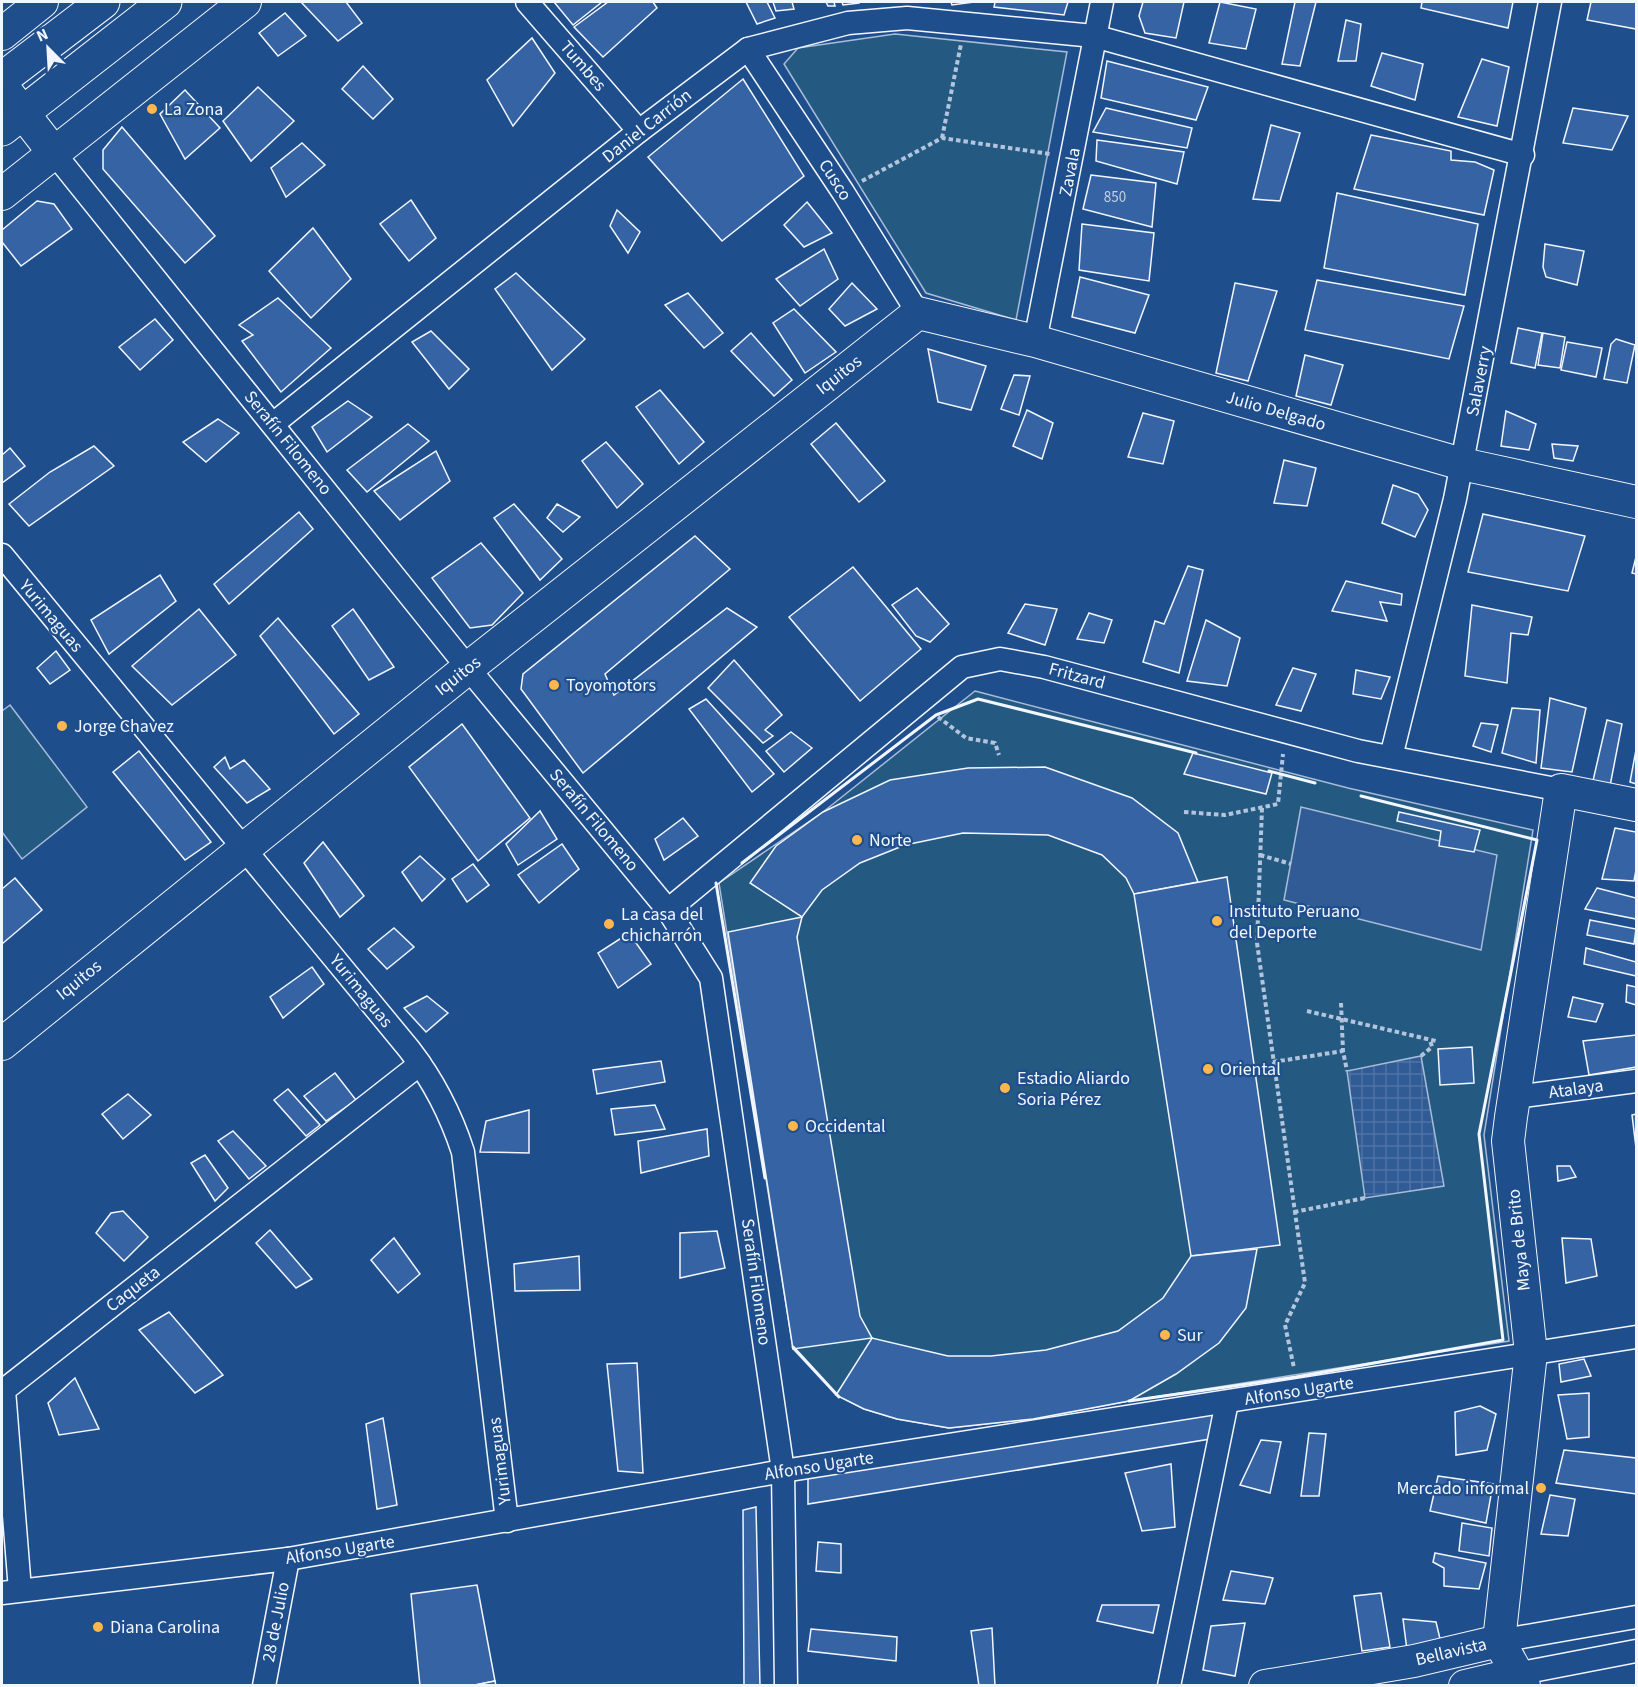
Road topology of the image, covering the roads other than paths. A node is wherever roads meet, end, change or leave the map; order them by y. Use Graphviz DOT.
graph roads {
  1 [pos="42,2"];
  2 [pos="103,2"];
  3 [pos="165,2"];
  4 [pos="245,2"];
  5 [pos="527,2"];
  6 [pos="1102,2"];
  7 [pos="1550,2"];
  8 [pos="2,34"];
  9 [pos="1094,36"];
  10 [pos="748,49"];
  11 [pos="2,79"];
  12 [pos="2,86"];
  13 [pos="12,120"];
  14 [pos="639,131"];
  15 [pos="54,153"];
  16 [pos="1523,156"];
  17 [pos="2,194"];
  18 [pos="918,313"];
  19 [pos="1035,341"];
  20 [pos="273,424"];
  21 [pos="1462,464"];
  22 [pos="1636,501"];
  23 [pos="2,555"];
  24 [pos="10,583"];
  25 [pos="468,668"];
  26 [pos="1391,757"];
  27 [pos="1561,790"];
  28 [pos="1636,805"];
  29 [pos="243,847"];
  30 [pos="668,910"];
  31 [pos="2,1044"];
  32 [pos="420,1064"];
  33 [pos="1636,1081"];
  34 [pos="1515,1097"];
  35 [pos="1636,1337"];
  36 [pos="1531,1353"];
  37 [pos="3,1388"];
  38 [pos="1227,1402"];
  39 [pos="783,1471"];
  40 [pos="507,1521"];
  41 [pos="288,1559"];
  42 [pos="11,1592"];
  43 [pos="1636,1617"];
  44 [pos="1499,1641"];
  45 [pos="1636,1651"];
  46 [pos="1520,1680"];
  47 [pos="264,1686"];
  48 [pos="786,1686"];
  49 [pos="1169,1686"];
  50 [pos="1265,1686"];
  51 [pos="1465,1686"];
  1 -- 8 [label="street"];
  2 -- 11 [label="highway"];
  3 -- 13 [label="highway"];
  4 -- 15 [label="street"];
  5 -- 14 [label="street, Tumbes"];
  6 -- 9 [label="street, Zavala"];
  7 -- 16 [label="street, Salaverry"];
  9 -- 10 [label="street, Daniel Carrión"];
  9 -- 16 [label="street, Daniel Carrión"];
  9 -- 19 [label="street, Zavala"];
  10 -- 14 [label="street, Daniel Carrión"];
  10 -- 18 [label="street, Cusco"];
  12 -- 13 [label="street, Serafín Filomeno"];
  13 -- 15 [label="street, Serafín Filomeno"];
  14 -- 20 [label="street, Daniel Carrión"];
  15 -- 17 [label="street"];
  15 -- 20 [label="street, Serafín Filomeno"];
  16 -- 21 [label="street, Salaverry"];
  18 -- 19 [label="street, Julio Delgado"];
  18 -- 25 [label="street, Iquitos"];
  19 -- 21 [label="street, Julio Delgado"];
  20 -- 25 [label="street, Serafín Filomeno"];
  21 -- 22 [label="street, Julio Delgado"];
  21 -- 26 [label="street, Salaverry"];
  23 -- 24 [label="street, Yurimaguas"];
  24 -- 29 [label="street, Yurimaguas"];
  25 -- 29 [label="street, Iquitos"];
  25 -- 30 [label="street, Serafín Filomeno"];
  26 -- 27 [label="street, Fritzard"];
  26 -- 30 [label="street, Fritzard"];
  27 -- 28 [label="street"];
  27 -- 34 [label="street, Maya de Brito"];
  29 -- 31 [label="street, Iquitos"];
  29 -- 32 [label="street, Yurimaguas"];
  30 -- 39 [label="street, Serafín Filomeno"];
  32 -- 37 [label="street, Caqueta"];
  32 -- 40 [label="street, Yurimaguas"];
  33 -- 34 [label="street, Atalaya"];
  34 -- 36 [label="street, Maya de Brito"];
  35 -- 36 [label="street, Alfonso Ugarte"];
  36 -- 38 [label="street, Alfonso Ugarte"];
  36 -- 44 [label="street, Maya de Brito"];
  37 -- 42 [label="street, Caqueta"];
  38 -- 39 [label="street, Alfonso Ugarte"];
  38 -- 49 [label="street"];
  39 -- 40 [label="street, Alfonso Ugarte"];
  39 -- 48 [label="street, Serafín Filomeno"];
  40 -- 41 [label="street, Alfonso Ugarte"];
  41 -- 42 [label="street, Alfonso Ugarte"];
  41 -- 47 [label="street, 28 de Julio"];
  43 -- 44 [label="street, Bellavista"];
  44 -- 46 [label="street"];
  44 -- 50 [label="street, Bellavista"];
  45 -- 46 [label="street, Bellavista"];
  46 -- 51 [label="street, Bellavista"];
}
